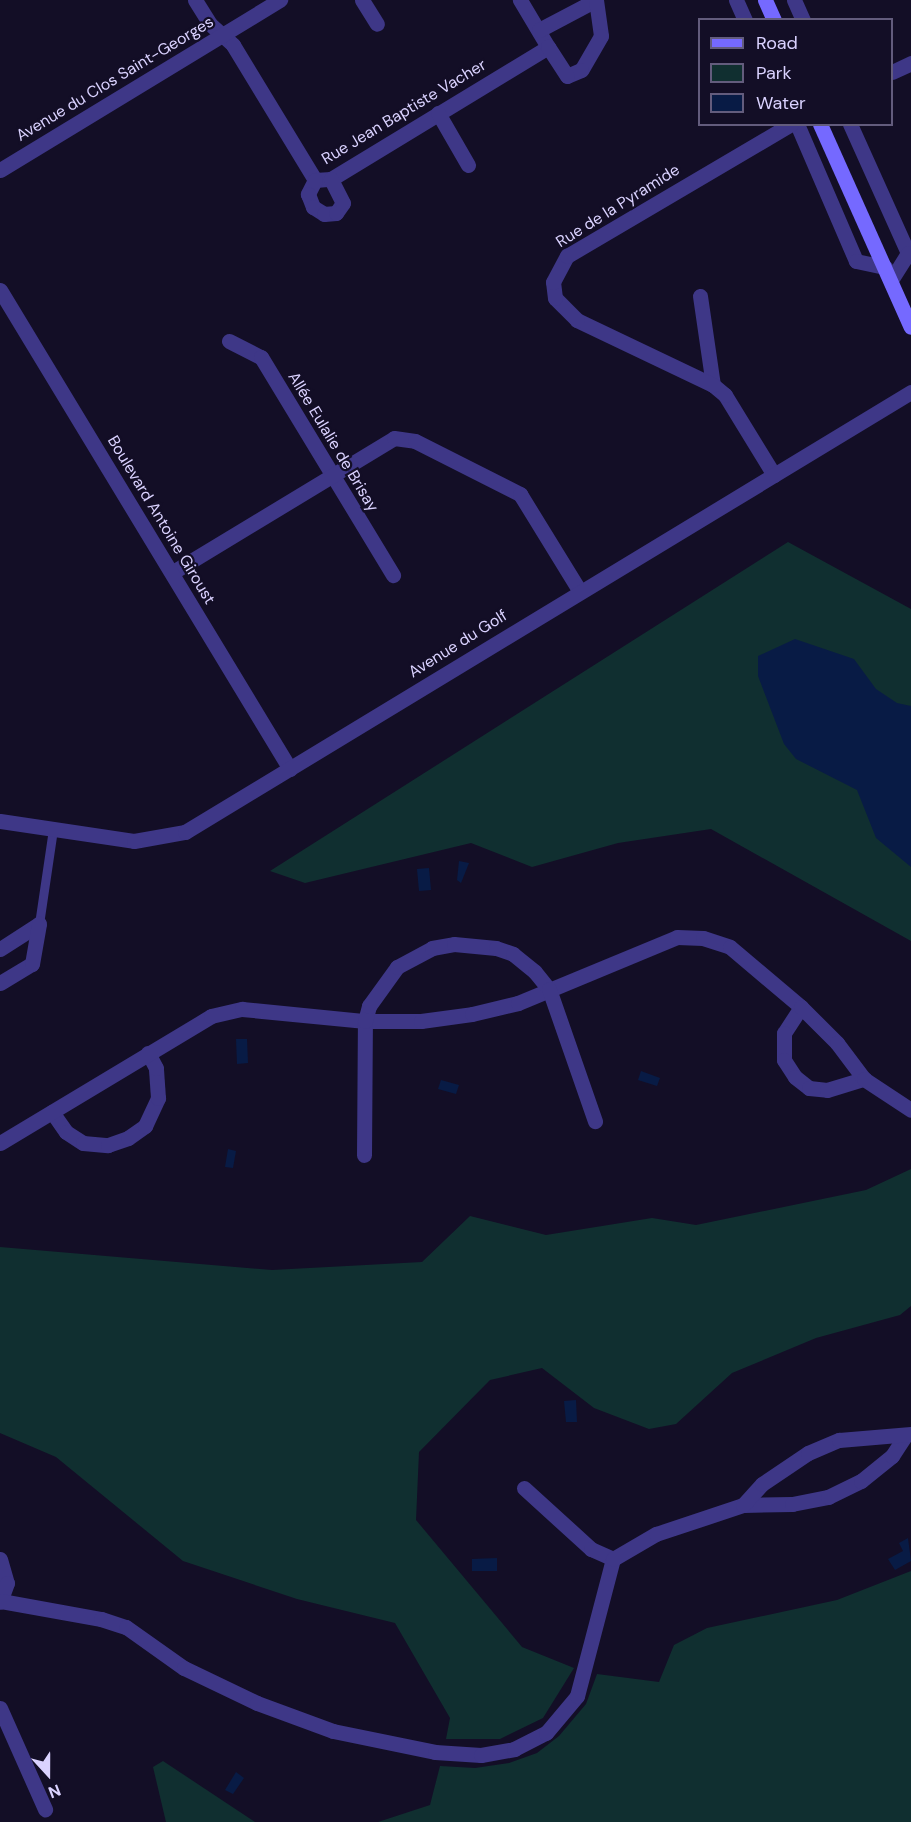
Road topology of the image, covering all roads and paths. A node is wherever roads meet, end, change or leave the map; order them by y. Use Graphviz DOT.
graph roads {
  1 [pos="195,0"];
  2 [pos="280,0"];
  3 [pos="362,0"];
  4 [pos="519,0"];
  5 [pos="736,0"];
  6 [pos="794,0"];
  7 [pos="744,18"];
  8 [pos="802,18"];
  9 [pos="377,24"];
  10 [pos="539,30"];
  11 [pos="223,34"];
  12 [pos="548,47"];
  13 [pos="911,63"];
  14 [pos="893,71"];
  15 [pos="438,113"];
  16 [pos="788,126"];
  17 [pos="798,126"];
  18 [pos="821,126"];
  19 [pos="851,126"];
  20 [pos="468,165"];
  21 [pos="0,170"];
  22 [pos="888,274"];
  23 [pos="0,290"];
  24 [pos="700,296"];
  25 [pos="911,327"];
  26 [pos="229,341"];
  27 [pos="713,384"];
  28 [pos="911,392"];
  29 [pos="331,474"];
  30 [pos="774,475"];
  31 [pos="173,572"];
  32 [pos="393,575"];
  33 [pos="579,590"];
  34 [pos="290,769"];
  35 [pos="0,821"];
  36 [pos="53,829"];
  37 [pos="39,924"];
  38 [pos="0,950"];
  39 [pos="0,983"];
  40 [pos="549,990"];
  41 [pos="801,1007"];
  42 [pos="365,1021"];
  43 [pos="148,1053"];
  44 [pos="864,1079"];
  45 [pos="911,1110"];
  46 [pos="52,1112"];
  47 [pos="595,1122"];
  48 [pos="0,1143"];
  49 [pos="364,1155"];
  50 [pos="908,1435"];
  51 [pos="524,1488"];
  52 [pos="743,1505"];
  53 [pos="0,1559"];
  54 [pos="613,1559"];
  55 [pos="1,1601"];
  56 [pos="0,1707"];
  57 [pos="45,1809"];
  1 -- 11 [label="street, Rue Jean Baptiste Vacher"];
  2 -- 11 [label="street, Avenue du Clos Saint-Georges"];
  3 -- 9 [label="street"];
  4 -- 10 [label="street"];
  5 -- 7 [label="street"];
  6 -- 8 [label="street"];
  10 -- 12 [label="street"];
  10 -- 12 [label="street"];
  11 -- 15 [label="street, Rue Jean Baptiste Vacher"];
  11 -- 21 [label="street, Avenue du Clos Saint-Georges"];
  12 -- 15 [label="street, Rue Jean Baptiste Vacher"];
  13 -- 14 [label="street"];
  15 -- 20 [label="street"];
  16 -- 27 [label="street, Rue de la Pyramide"];
  17 -- 22 [label="street"];
  18 -- 22 [label="main road"];
  19 -- 22 [label="street"];
  22 -- 25 [label="main road"];
  23 -- 31 [label="street, Boulevard Antoine Giroust"];
  24 -- 27 [label="street"];
  26 -- 29 [label="street, Allée Eulalie de Brisay"];
  27 -- 30 [label="street, Rue de la Pyramide"];
  28 -- 30 [label="street, Avenue du Golf"];
  29 -- 31 [label="street"];
  29 -- 32 [label="street, Allée Eulalie de Brisay"];
  29 -- 33 [label="street"];
  30 -- 33 [label="street, Avenue du Golf"];
  31 -- 34 [label="street, Boulevard Antoine Giroust"];
  33 -- 34 [label="street, Avenue du Golf"];
  34 -- 36 [label="street, Avenue du Golf"];
  35 -- 36 [label="street, Avenue du Golf"];
  36 -- 37 [label="lane"];
  37 -- 38 [label="street"];
  37 -- 39 [label="street"];
  40 -- 41 [label="street"];
  40 -- 42 [label="street"];
  40 -- 42 [label="street"];
  40 -- 47 [label="street"];
  41 -- 44 [label="street"];
  41 -- 44 [label="street"];
  42 -- 43 [label="street"];
  42 -- 49 [label="street"];
  43 -- 46 [label="street"];
  43 -- 46 [label="street"];
  44 -- 45 [label="street"];
  46 -- 48 [label="street"];
  50 -- 52 [label="street"];
  50 -- 52 [label="street"];
  51 -- 54 [label="street"];
  52 -- 54 [label="street"];
  53 -- 55 [label="street"];
  54 -- 55 [label="street"];
  56 -- 57 [label="street"];
}
